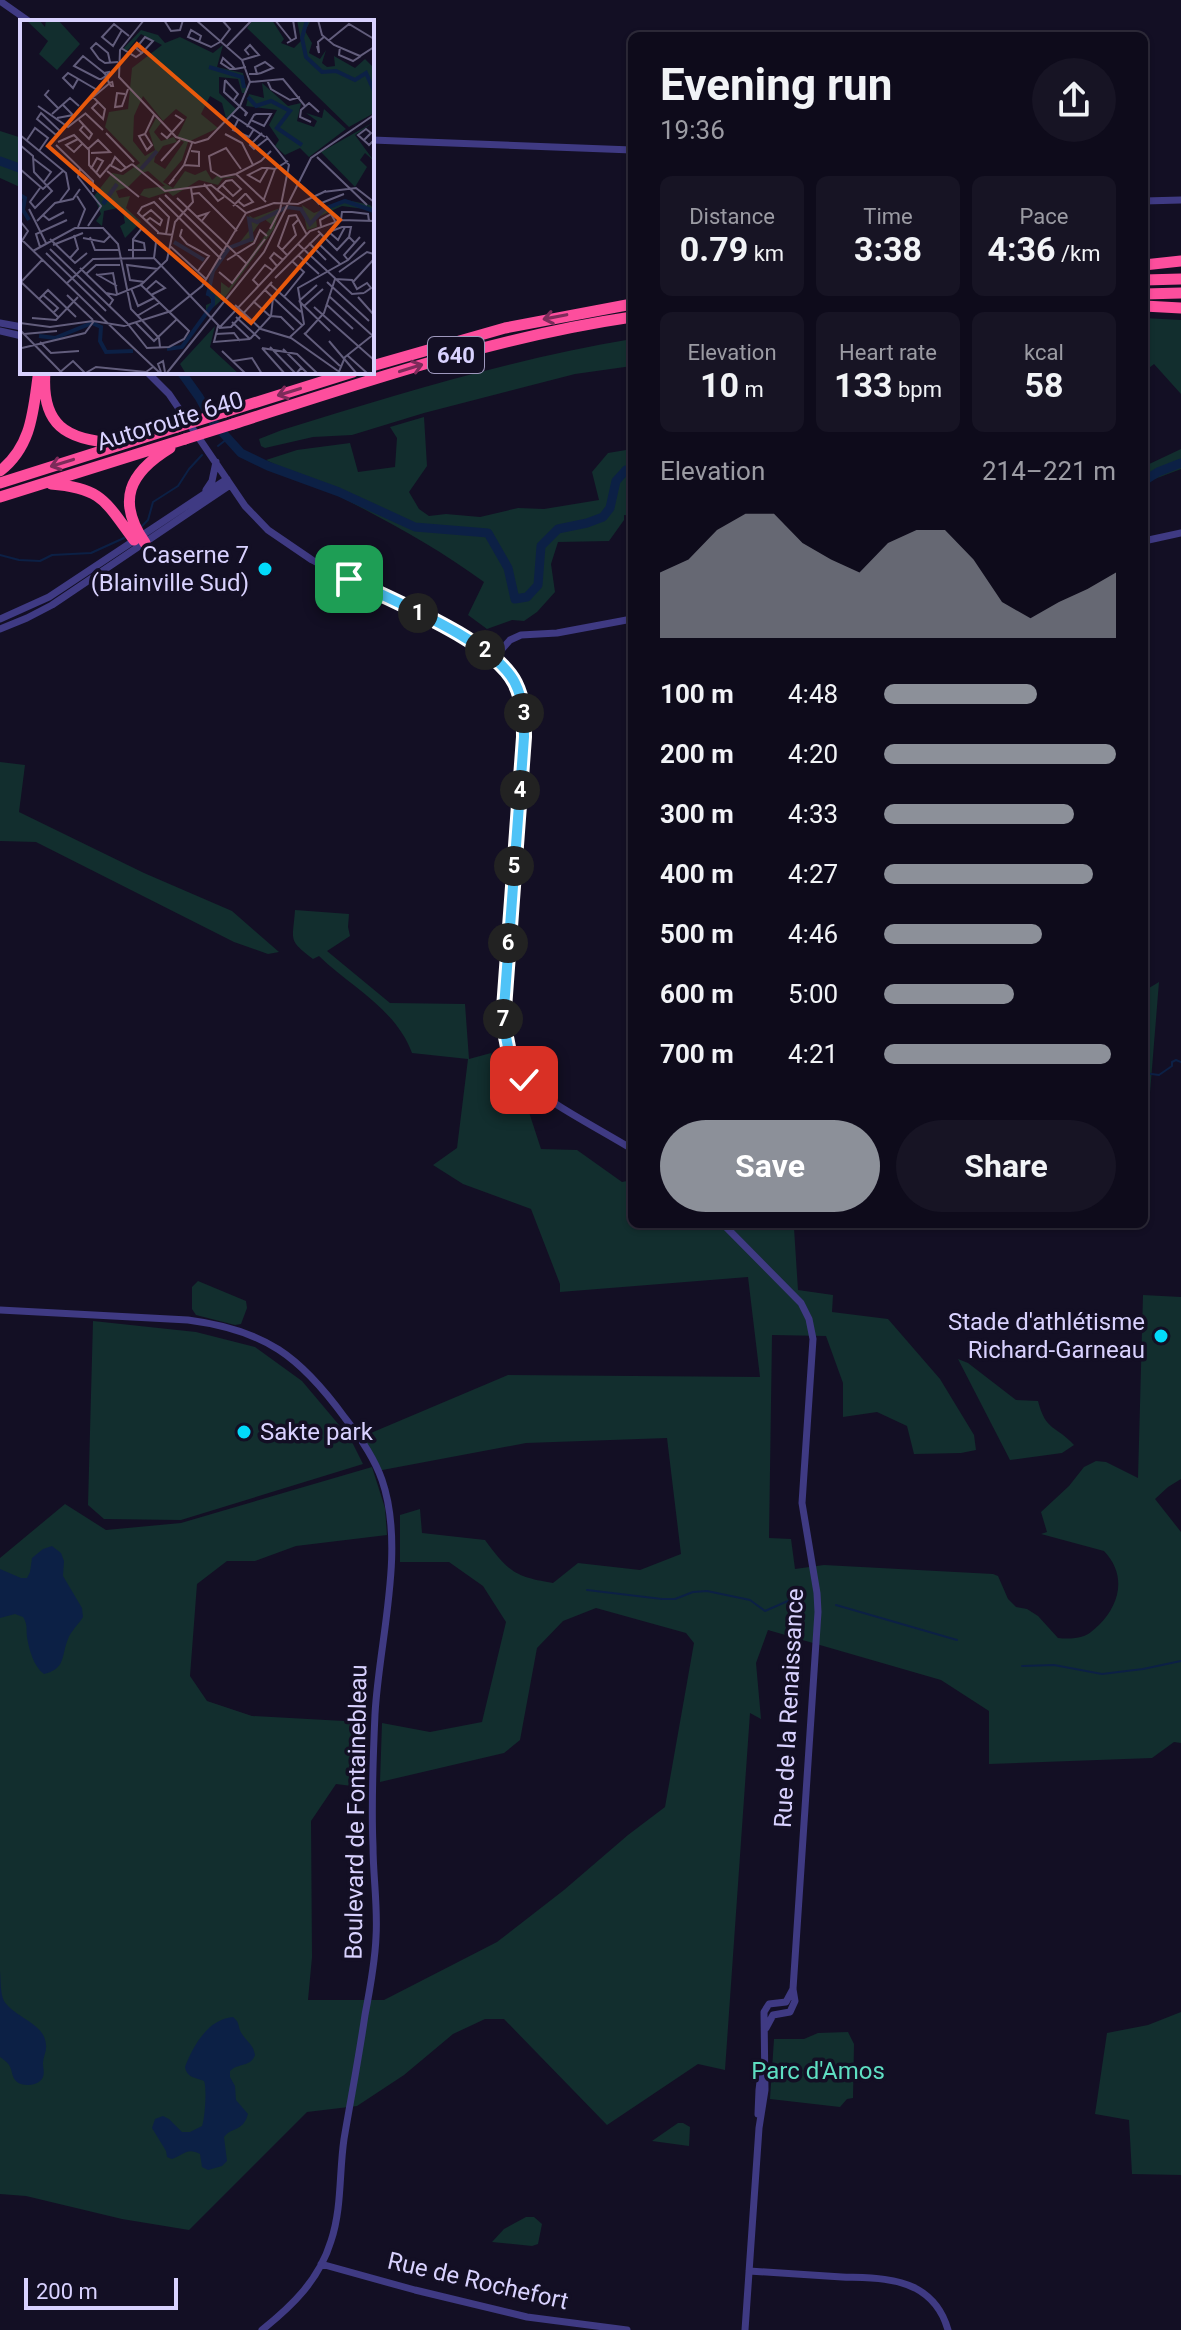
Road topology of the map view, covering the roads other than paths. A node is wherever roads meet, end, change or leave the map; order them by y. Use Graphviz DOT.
graph roads {
  1 [pos="0,1"];
  2 [pos="27,20"];
  3 [pos="374,140"];
  4 [pos="628,150"];
  5 [pos="1181,200"];
  6 [pos="1148,201"];
  7 [pos="1181,261"];
  8 [pos="1148,265"];
  9 [pos="1181,279"];
  10 [pos="1148,280"];
  11 [pos="1181,293"];
  12 [pos="1148,294"];
  13 [pos="628,305"];
  14 [pos="1148,306"];
  15 [pos="1181,308"];
  16 [pos="628,318"];
  17 [pos="0,323"];
  18 [pos="20,327"];
  19 [pos="0,331"];
  20 [pos="20,336"];
  21 [pos="374,365"];
  22 [pos="44,374"];
  23 [pos="44,374"];
  24 [pos="149,374"];
  25 [pos="347,374"];
  26 [pos="185,439"];
  27 [pos="124,444"];
  28 [pos="216,462"];
  29 [pos="0,471"];
  30 [pos="229,482"];
  31 [pos="0,483"];
  32 [pos="43,483"];
  33 [pos="0,497"];
  34 [pos="199,497"];
  35 [pos="1181,533"];
  36 [pos="1148,540"];
  37 [pos="140,542"];
  38 [pos="0,619"];
  39 [pos="628,620"];
  40 [pos="0,629"];
  41 [pos="495,657"];
  42 [pos="628,1147"];
  43 [pos="727,1228"];
  44 [pos="0,1310"];
  45 [pos="321,2264"];
  46 [pos="749,2271"];
  47 [pos="262,2330"];
  48 [pos="627,2330"];
  49 [pos="745,2330"];
  50 [pos="948,2330"];
  1 -- 2 [label="street"];
  3 -- 4 [label="street"];
  5 -- 6 [label="street"];
  7 -- 8 [label="highway"];
  9 -- 10 [label="highway"];
  11 -- 12 [label="highway"];
  13 -- 21 [label="highway, 640, one-way"];
  14 -- 15 [label="highway"];
  26 -- 16 [label="highway, Autoroute 640 / 640, one-way, bridge"];
  17 -- 18 [label="street"];
  19 -- 20 [label="street"];
  22 -- 27 [label="highway"];
  23 -- 29 [label="highway"];
  24 -- 28 [label="street"];
  25 -- 27 [label="highway, Autoroute 640, one-way, bridge"];
  26 -- 32 [label="highway, Autoroute 640 / 640"];
  26 -- 37 [label="highway"];
  27 -- 31 [label="highway, Autoroute 640, one-way"];
  28 -- 30 [label="street"];
  28 -- 34 [label="street"];
  30 -- 34 [label="street"];
  30 -- 37 [label="street"];
  30 -- 41 [label="street"];
  32 -- 33 [label="highway, Autoroute 640 / 640"];
  32 -- 37 [label="highway"];
  34 -- 37 [label="street"];
  35 -- 36 [label="street"];
  37 -- 38 [label="street"];
  37 -- 40 [label="street"];
  39 -- 41 [label="street"];
  41 -- 42 [label="street"];
  43 -- 46 [label="street, Rue de la Renaissance"];
  44 -- 45 [label="street, Boulevard de Fontainebleau"];
  45 -- 47 [label="street, Boulevard de Fontainebleau"];
  45 -- 48 [label="street, Rue de Rochefort"];
  46 -- 49 [label="street, Rue de la Renaissance"];
  46 -- 50 [label="street"];
}
